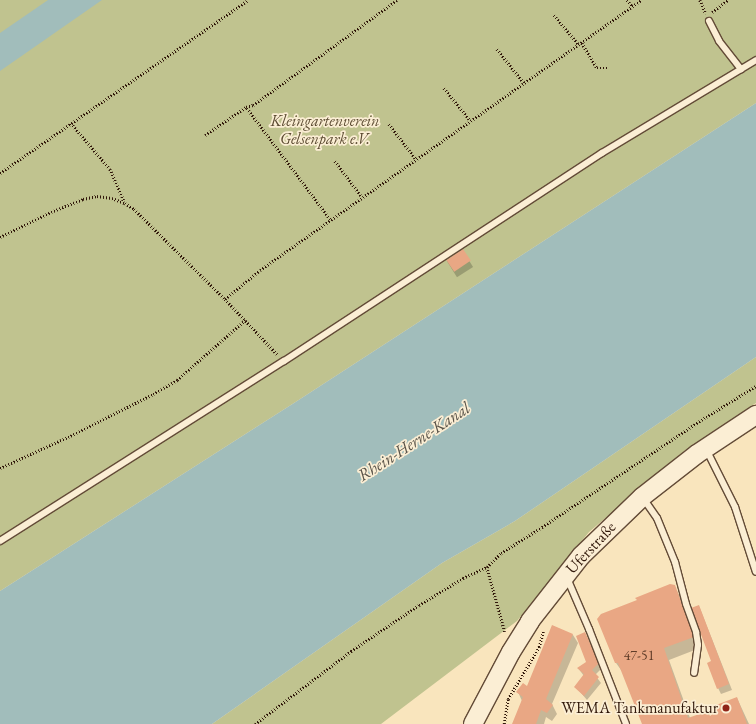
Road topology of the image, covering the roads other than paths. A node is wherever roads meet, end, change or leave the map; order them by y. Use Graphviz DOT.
graph roads {
  1 [pos="708,19"];
  2 [pos="756,60"];
  3 [pos="741,69"];
  4 [pos="756,414"];
  5 [pos="706,448"];
  6 [pos="642,497"];
  7 [pos="0,540"];
  8 [pos="756,572"];
  9 [pos="565,575"];
  10 [pos="694,673"];
  11 [pos="478,717"];
  12 [pos="626,724"];
  1 -- 3 [label="lane"];
  2 -- 3 [label="lane"];
  3 -- 7 [label="lane"];
  4 -- 5 [label="main road, Uferstraße"];
  5 -- 6 [label="main road, Uferstraße"];
  5 -- 8 [label="lane"];
  6 -- 9 [label="main road, Uferstraße"];
  6 -- 10 [label="lane"];
  9 -- 11 [label="main road, Uferstraße"];
  9 -- 12 [label="lane"];
}
